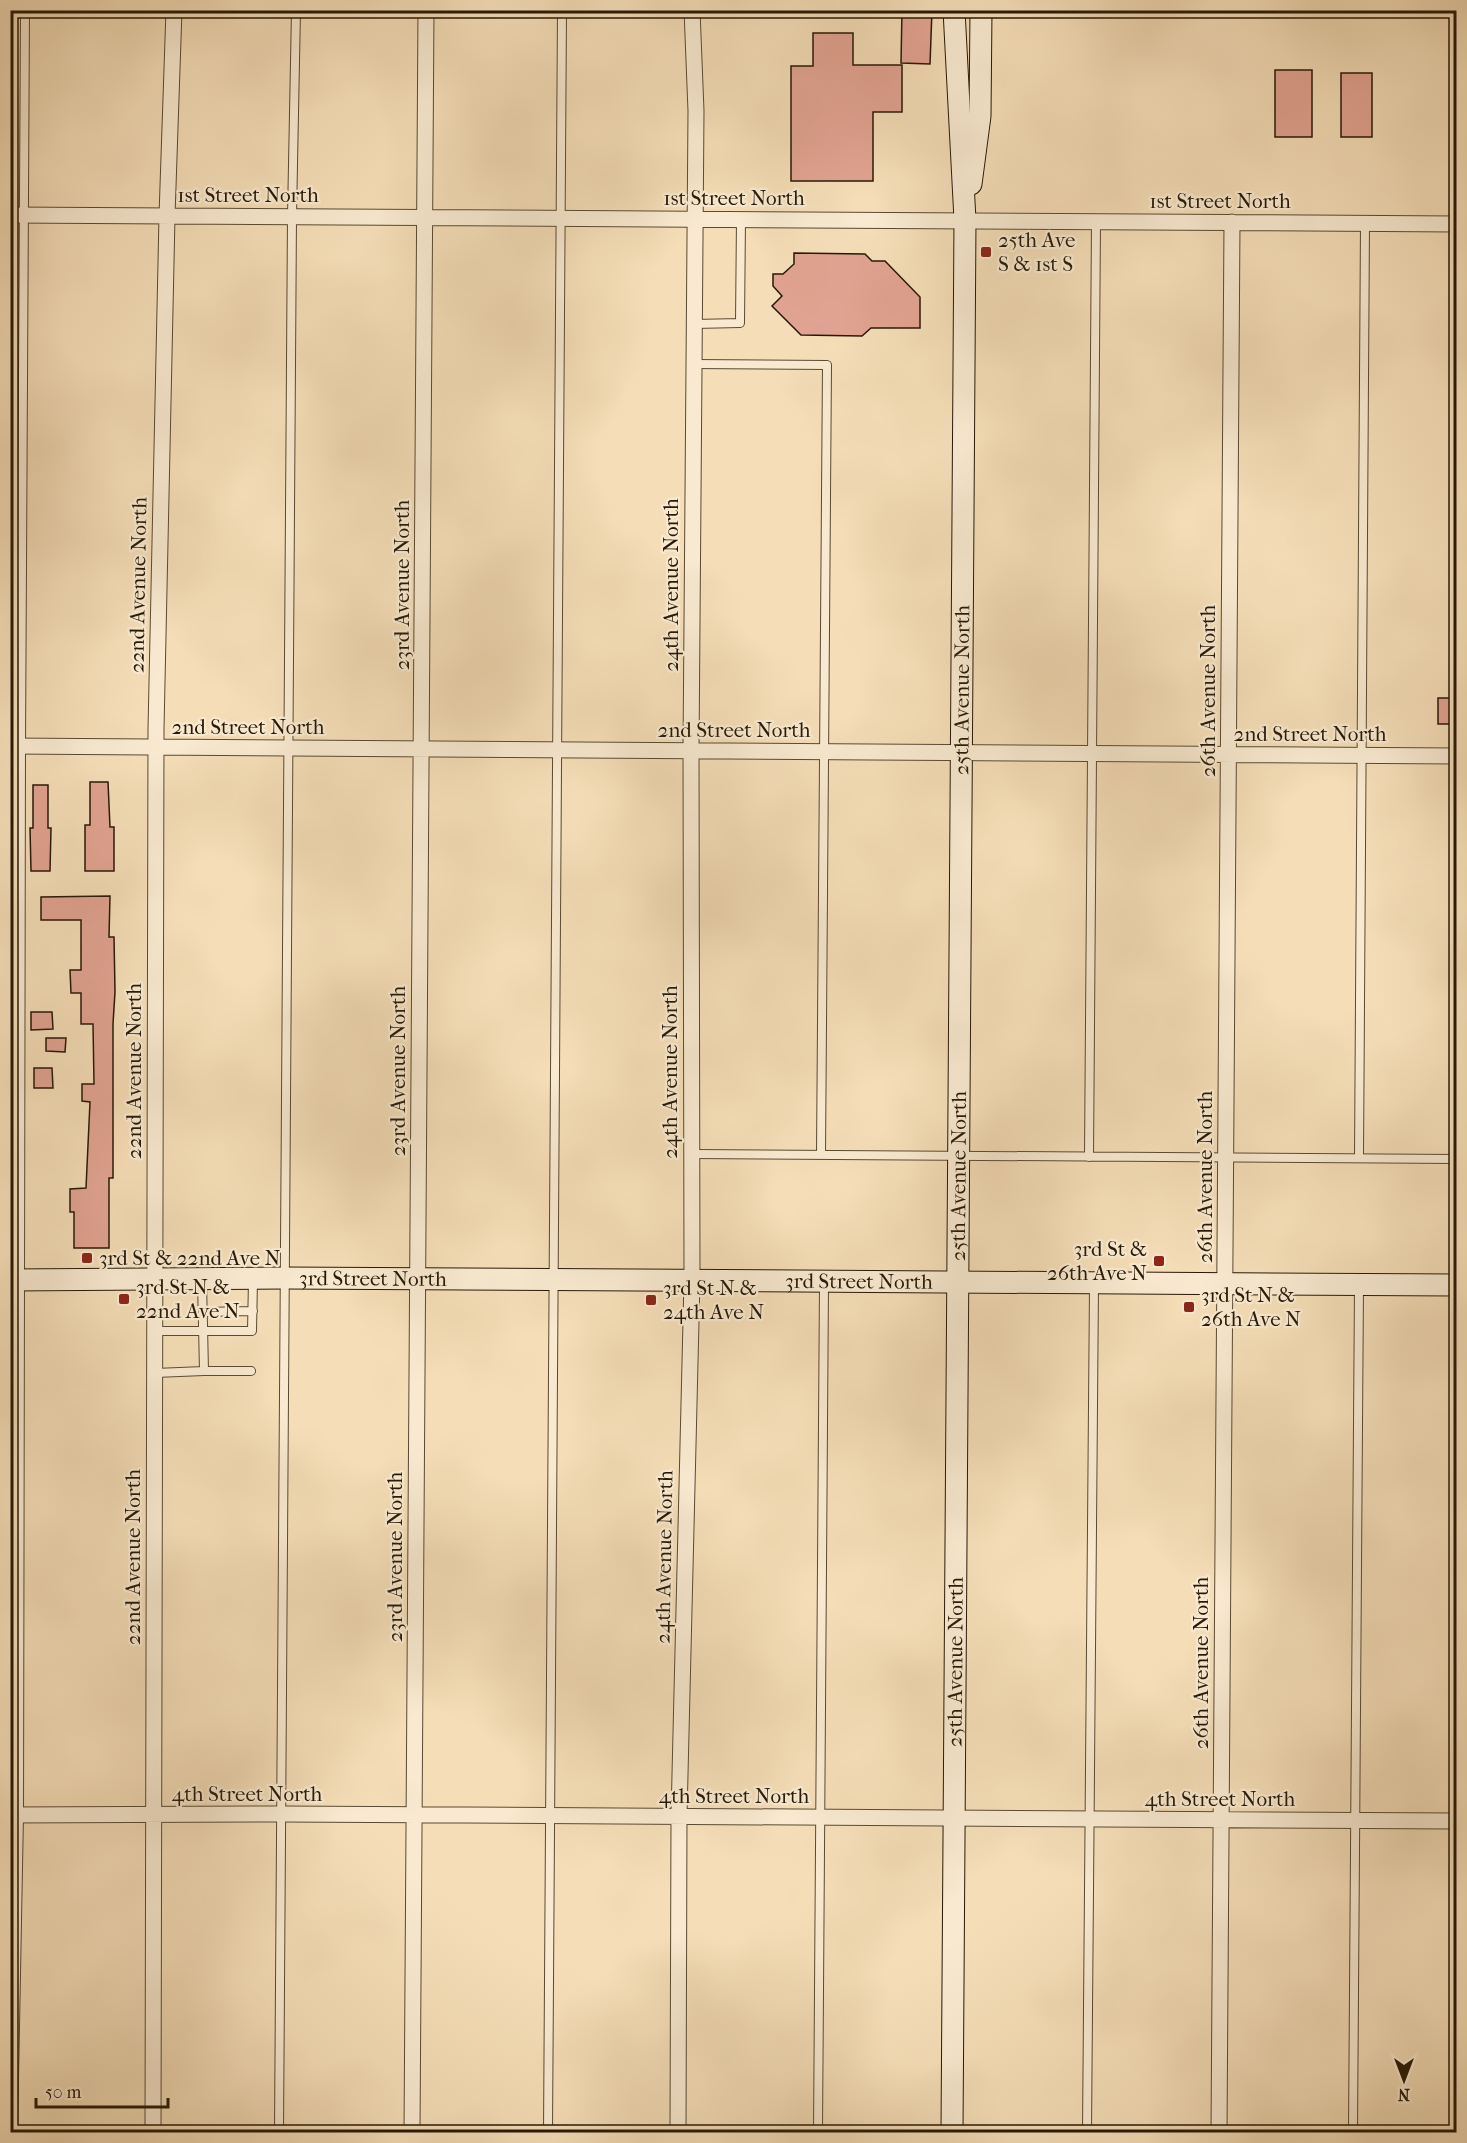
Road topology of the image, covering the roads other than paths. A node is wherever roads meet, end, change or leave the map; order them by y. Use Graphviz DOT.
graph roads {
  1 [pos="26,10"];
  2 [pos="174,10"];
  3 [pos="296,10"];
  4 [pos="426,10"];
  5 [pos="562,10"];
  6 [pos="692,10"];
  7 [pos="954,10"];
  8 [pos="981,10"];
  9 [pos="17,215"];
  10 [pos="167,216"];
  11 [pos="292,216"];
  12 [pos="425,217"];
  13 [pos="560,218"];
  14 [pos="694,219"];
  15 [pos="741,219"];
  16 [pos="965,220"];
  17 [pos="1096,221"];
  18 [pos="1232,222"];
  19 [pos="1365,223"];
  20 [pos="1456,224"];
  21 [pos="694,324"];
  22 [pos="693,364"];
  23 [pos="16,746"];
  24 [pos="156,747"];
  25 [pos="289,748"];
  26 [pos="422,749"];
  27 [pos="557,750"];
  28 [pos="691,751"];
  29 [pos="824,752"];
  30 [pos="962,752"];
  31 [pos="1092,753"];
  32 [pos="1229,754"];
  33 [pos="1362,755"];
  34 [pos="1456,756"];
  35 [pos="692,1154"];
  36 [pos="821,1155"];
  37 [pos="959,1156"];
  38 [pos="1089,1156"];
  39 [pos="1226,1157"];
  40 [pos="1359,1158"];
  41 [pos="1456,1159"];
  42 [pos="253,1278"];
  43 [pos="285,1278"];
  44 [pos="418,1278"];
  45 [pos="202,1279"];
  46 [pos="553,1279"];
  47 [pos="16,1280"];
  48 [pos="155,1280"];
  49 [pos="692,1280"];
  50 [pos="824,1281"];
  51 [pos="958,1282"];
  52 [pos="1094,1283"];
  53 [pos="1225,1284"];
  54 [pos="1359,1285"];
  55 [pos="1456,1286"];
  56 [pos="253,1311"];
  57 [pos="203,1312"];
  58 [pos="155,1331"];
  59 [pos="204,1331"];
  60 [pos="204,1371"];
  61 [pos="251,1371"];
  62 [pos="155,1373"];
  63 [pos="281,1814"];
  64 [pos="15,1815"];
  65 [pos="153,1815"];
  66 [pos="414,1815"];
  67 [pos="550,1815"];
  68 [pos="679,1816"];
  69 [pos="820,1817"];
  70 [pos="954,1818"];
  71 [pos="1089,1819"];
  72 [pos="1221,1820"];
  73 [pos="1356,1821"];
  74 [pos="1456,1821"];
  75 [pos="13,2133"];
  76 [pos="153,2133"];
  77 [pos="279,2133"];
  78 [pos="412,2133"];
  79 [pos="548,2133"];
  80 [pos="678,2133"];
  81 [pos="818,2133"];
  82 [pos="952,2133"];
  83 [pos="1087,2133"];
  84 [pos="1219,2133"];
  85 [pos="1353,2133"];
  1 -- 9 [label="lane"];
  2 -- 10 [label="street, 22nd Avenue North"];
  3 -- 11 [label="lane"];
  4 -- 12 [label="street, 23rd Avenue North"];
  5 -- 13 [label="lane"];
  6 -- 14 [label="street, 24th Avenue North"];
  7 -- 16 [label="street, 25th Avenue North"];
  8 -- 16 [label="street, 25th Avenue North"];
  9 -- 10 [label="street, 1st Street North"];
  9 -- 23 [label="lane"];
  10 -- 11 [label="street, 1st Street North"];
  10 -- 24 [label="street, 22nd Avenue North"];
  11 -- 12 [label="street, 1st Street North"];
  11 -- 25 [label="lane"];
  12 -- 13 [label="street, 1st Street North"];
  12 -- 26 [label="street, 23rd Avenue North"];
  13 -- 14 [label="street, 1st Street North"];
  13 -- 27 [label="lane"];
  14 -- 15 [label="street, 1st Street North"];
  14 -- 21 [label="street, 24th Avenue North"];
  15 -- 16 [label="street, 1st Street North"];
  15 -- 21 [label="lane"];
  16 -- 17 [label="street, 1st Street North"];
  16 -- 30 [label="street, 25th Avenue North"];
  17 -- 18 [label="street, 1st Street North"];
  17 -- 31 [label="lane"];
  18 -- 19 [label="street, 1st Street North"];
  18 -- 32 [label="street, 26th Avenue North"];
  19 -- 20 [label="street, 1st Street North"];
  19 -- 33 [label="lane"];
  21 -- 22 [label="street, 24th Avenue North"];
  22 -- 28 [label="street, 24th Avenue North"];
  22 -- 29 [label="lane"];
  23 -- 24 [label="street, 2nd Street North"];
  23 -- 47 [label="lane"];
  24 -- 25 [label="street, 2nd Street North"];
  24 -- 48 [label="street, 22nd Avenue North"];
  25 -- 26 [label="street, 2nd Street North"];
  25 -- 43 [label="lane"];
  26 -- 27 [label="street, 2nd Street North"];
  26 -- 44 [label="street, 23rd Avenue North"];
  27 -- 28 [label="street, 2nd Street North"];
  27 -- 46 [label="lane"];
  28 -- 29 [label="street, 2nd Street North"];
  28 -- 35 [label="street, 24th Avenue North"];
  29 -- 30 [label="street, 2nd Street North"];
  29 -- 36 [label="lane"];
  30 -- 31 [label="street, 2nd Street North"];
  30 -- 37 [label="street, 25th Avenue North"];
  31 -- 32 [label="street, 2nd Street North"];
  31 -- 38 [label="lane"];
  32 -- 33 [label="street, 2nd Street North"];
  32 -- 39 [label="street, 26th Avenue North"];
  33 -- 34 [label="street, 2nd Street North"];
  33 -- 40 [label="lane"];
  35 -- 36 [label="lane"];
  35 -- 49 [label="street, 24th Avenue North"];
  36 -- 37 [label="lane"];
  37 -- 38 [label="lane"];
  37 -- 51 [label="street, 25th Avenue North"];
  38 -- 39 [label="lane"];
  39 -- 40 [label="lane"];
  39 -- 53 [label="street, 26th Avenue North"];
  40 -- 41 [label="lane"];
  42 -- 43 [label="street, 3rd Street North"];
  42 -- 45 [label="street, 3rd Street North"];
  42 -- 56 [label="lane"];
  43 -- 44 [label="street, 3rd Street North"];
  43 -- 63 [label="lane"];
  44 -- 46 [label="street, 3rd Street North"];
  44 -- 66 [label="street, 23rd Avenue North"];
  45 -- 48 [label="street, 3rd Street North"];
  45 -- 57 [label="lane"];
  46 -- 49 [label="street, 3rd Street North"];
  46 -- 67 [label="lane"];
  47 -- 48 [label="street, 3rd Street North"];
  47 -- 64 [label="lane"];
  48 -- 58 [label="street, 22nd Avenue North"];
  49 -- 50 [label="street, 3rd Street North"];
  49 -- 68 [label="street, 24th Avenue North"];
  50 -- 51 [label="street, 3rd Street North"];
  50 -- 69 [label="lane"];
  51 -- 52 [label="street, 3rd Street North"];
  51 -- 70 [label="street, 25th Avenue North"];
  52 -- 53 [label="street, 3rd Street North"];
  52 -- 71 [label="lane"];
  53 -- 54 [label="street, 3rd Street North"];
  53 -- 72 [label="street, 26th Avenue North"];
  54 -- 55 [label="street, 3rd Street North"];
  54 -- 73 [label="lane"];
  56 -- 57 [label="lane"];
  56 -- 59 [label="lane"];
  57 -- 59 [label="lane"];
  58 -- 59 [label="lane"];
  58 -- 62 [label="street, 22nd Avenue North"];
  59 -- 60 [label="lane"];
  60 -- 61 [label="lane"];
  60 -- 62 [label="lane"];
  62 -- 65 [label="street, 22nd Avenue North"];
  63 -- 65 [label="street, 4th Street North"];
  63 -- 66 [label="street, 4th Street North"];
  63 -- 77 [label="lane"];
  64 -- 65 [label="street, 4th Street North"];
  64 -- 75 [label="lane"];
  65 -- 76 [label="street, 22nd Avenue North"];
  66 -- 67 [label="street, 4th Street North"];
  66 -- 78 [label="street, 23rd Avenue North"];
  67 -- 68 [label="street, 4th Street North"];
  67 -- 79 [label="lane"];
  68 -- 69 [label="street, 4th Street North"];
  68 -- 80 [label="street, 24th Avenue North"];
  69 -- 70 [label="street, 4th Street North"];
  69 -- 81 [label="lane"];
  70 -- 71 [label="street, 4th Street North"];
  70 -- 82 [label="street, 25th Avenue North"];
  71 -- 72 [label="street, 4th Street North"];
  71 -- 83 [label="lane"];
  72 -- 73 [label="street, 4th Street North"];
  72 -- 84 [label="street, 26th Avenue North"];
  73 -- 74 [label="street, 4th Street North"];
  73 -- 85 [label="lane"];
}
